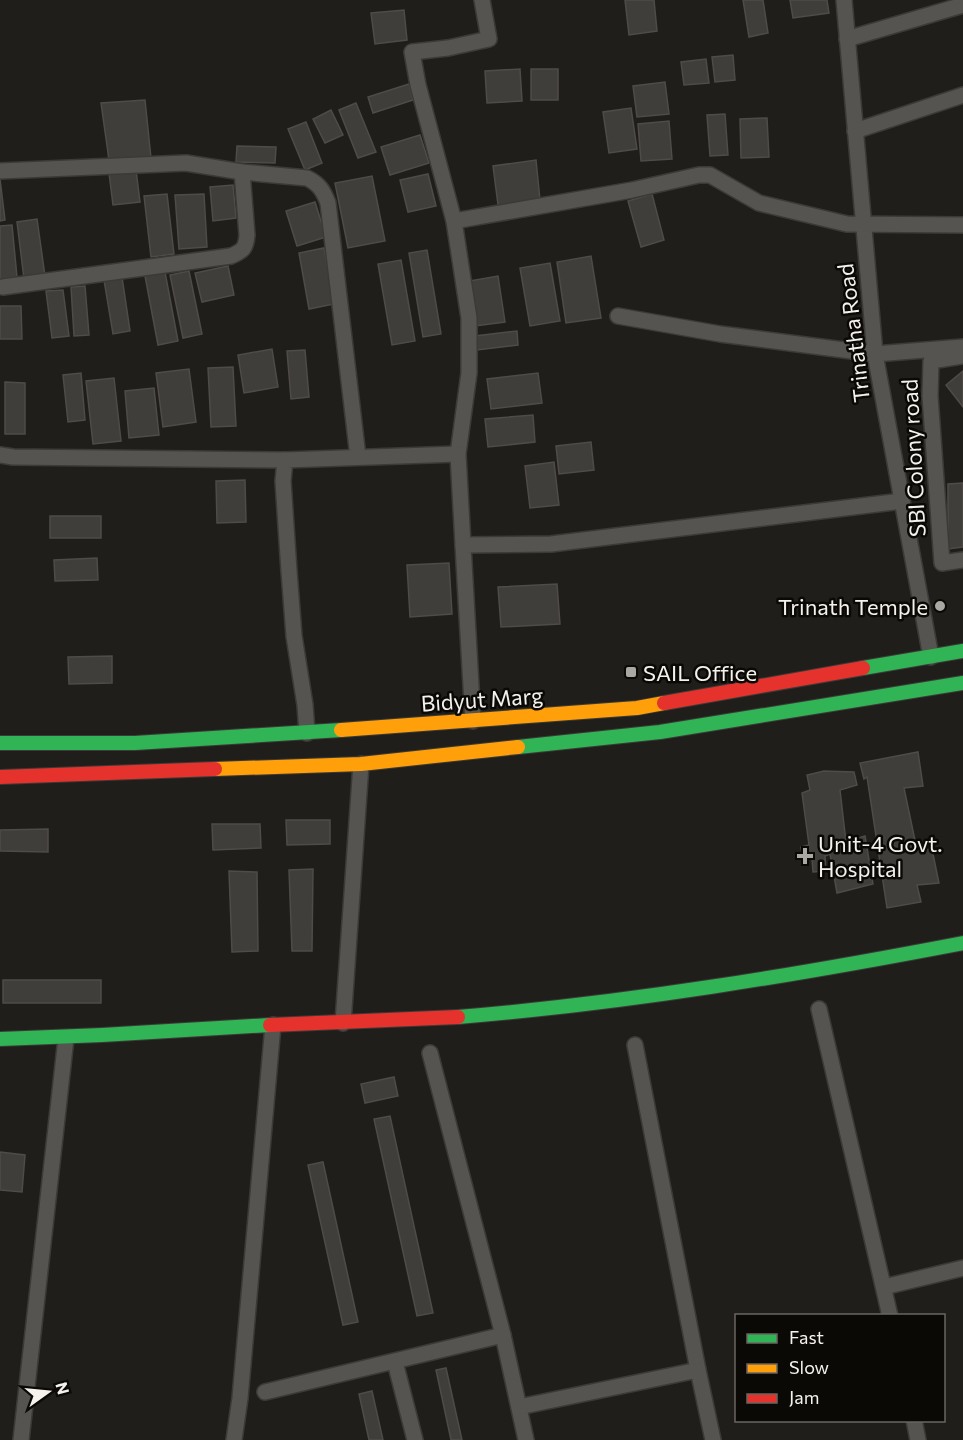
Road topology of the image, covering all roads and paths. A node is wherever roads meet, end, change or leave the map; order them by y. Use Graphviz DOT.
graph roads {
  1 [pos="482,0"];
  2 [pos="844,0"];
  3 [pos="963,5"];
  4 [pos="847,39"];
  5 [pos="963,95"];
  6 [pos="855,131"];
  7 [pos="0,171"];
  8 [pos="242,172"];
  9 [pos="454,221"];
  10 [pos="863,224"];
  11 [pos="963,225"];
  12 [pos="3,288"];
  13 [pos="618,316"];
  14 [pos="963,346"];
  15 [pos="875,354"];
  16 [pos="963,356"];
  17 [pos="458,454"];
  18 [pos="0,455"];
  19 [pos="358,457"];
  20 [pos="285,460"];
  21 [pos="902,501"];
  22 [pos="463,545"];
  23 [pos="963,560"];
  24 [pos="963,651"];
  25 [pos="931,657"];
  26 [pos="963,682"];
  27 [pos="473,720"];
  28 [pos="307,734"];
  29 [pos="0,743"];
  30 [pos="361,764"];
  31 [pos="0,777"];
  32 [pos="963,943"];
  33 [pos="819,1009"];
  34 [pos="343,1023"];
  35 [pos="273,1025"];
  36 [pos="66,1038"];
  37 [pos="0,1039"];
  38 [pos="635,1045"];
  39 [pos="430,1053"];
  40 [pos="963,1269"];
  41 [pos="884,1287"];
  42 [pos="890,1314"];
  43 [pos="503,1335"];
  44 [pos="396,1362"];
  45 [pos="698,1370"];
  46 [pos="265,1392"];
  47 [pos="519,1407"];
  48 [pos="914,1422"];
  49 [pos="21,1440"];
  50 [pos="234,1440"];
  51 [pos="415,1440"];
  52 [pos="526,1440"];
  53 [pos="713,1440"];
  54 [pos="918,1440"];
  1 -- 9 [label="street"];
  2 -- 4 [label="street, Trinatha Road"];
  3 -- 4 [label="street"];
  4 -- 6 [label="street, Trinatha Road"];
  5 -- 6 [label="street"];
  6 -- 10 [label="street, Trinatha Road"];
  7 -- 8 [label="street"];
  8 -- 12 [label="street"];
  8 -- 19 [label="street"];
  9 -- 10 [label="street"];
  9 -- 17 [label="street"];
  10 -- 11 [label="street"];
  10 -- 15 [label="street, Trinatha Road"];
  13 -- 15 [label="street"];
  14 -- 15 [label="street"];
  15 -- 21 [label="street, Trinatha Road"];
  16 -- 23 [label="street, SBI Colony road"];
  17 -- 19 [label="street"];
  17 -- 22 [label="street"];
  18 -- 20 [label="street"];
  19 -- 20 [label="street"];
  20 -- 28 [label="street"];
  21 -- 22 [label="street"];
  21 -- 25 [label="street, Trinatha Road"];
  22 -- 27 [label="street"];
  24 -- 25 [label="main road, Bidyut Marg"];
  25 -- 27 [label="main road, Bidyut Marg"];
  26 -- 30 [label="main road"];
  27 -- 28 [label="main road, Bidyut Marg"];
  28 -- 29 [label="main road, Bidyut Marg"];
  30 -- 31 [label="main road"];
  30 -- 34 [label="street"];
  32 -- 34 [label="main road"];
  33 -- 41 [label="street"];
  34 -- 35 [label="main road"];
  35 -- 36 [label="main road"];
  35 -- 50 [label="street"];
  36 -- 37 [label="main road"];
  36 -- 49 [label="street"];
  38 -- 45 [label="street"];
  39 -- 43 [label="street"];
  40 -- 41 [label="street"];
  41 -- 42 [label="street"];
  43 -- 44 [label="street"];
  43 -- 47 [label="street"];
  44 -- 46 [label="street"];
  44 -- 51 [label="street"];
  45 -- 47 [label="street"];
  45 -- 53 [label="street"];
  47 -- 52 [label="street"];
  48 -- 54 [label="street"];
}
